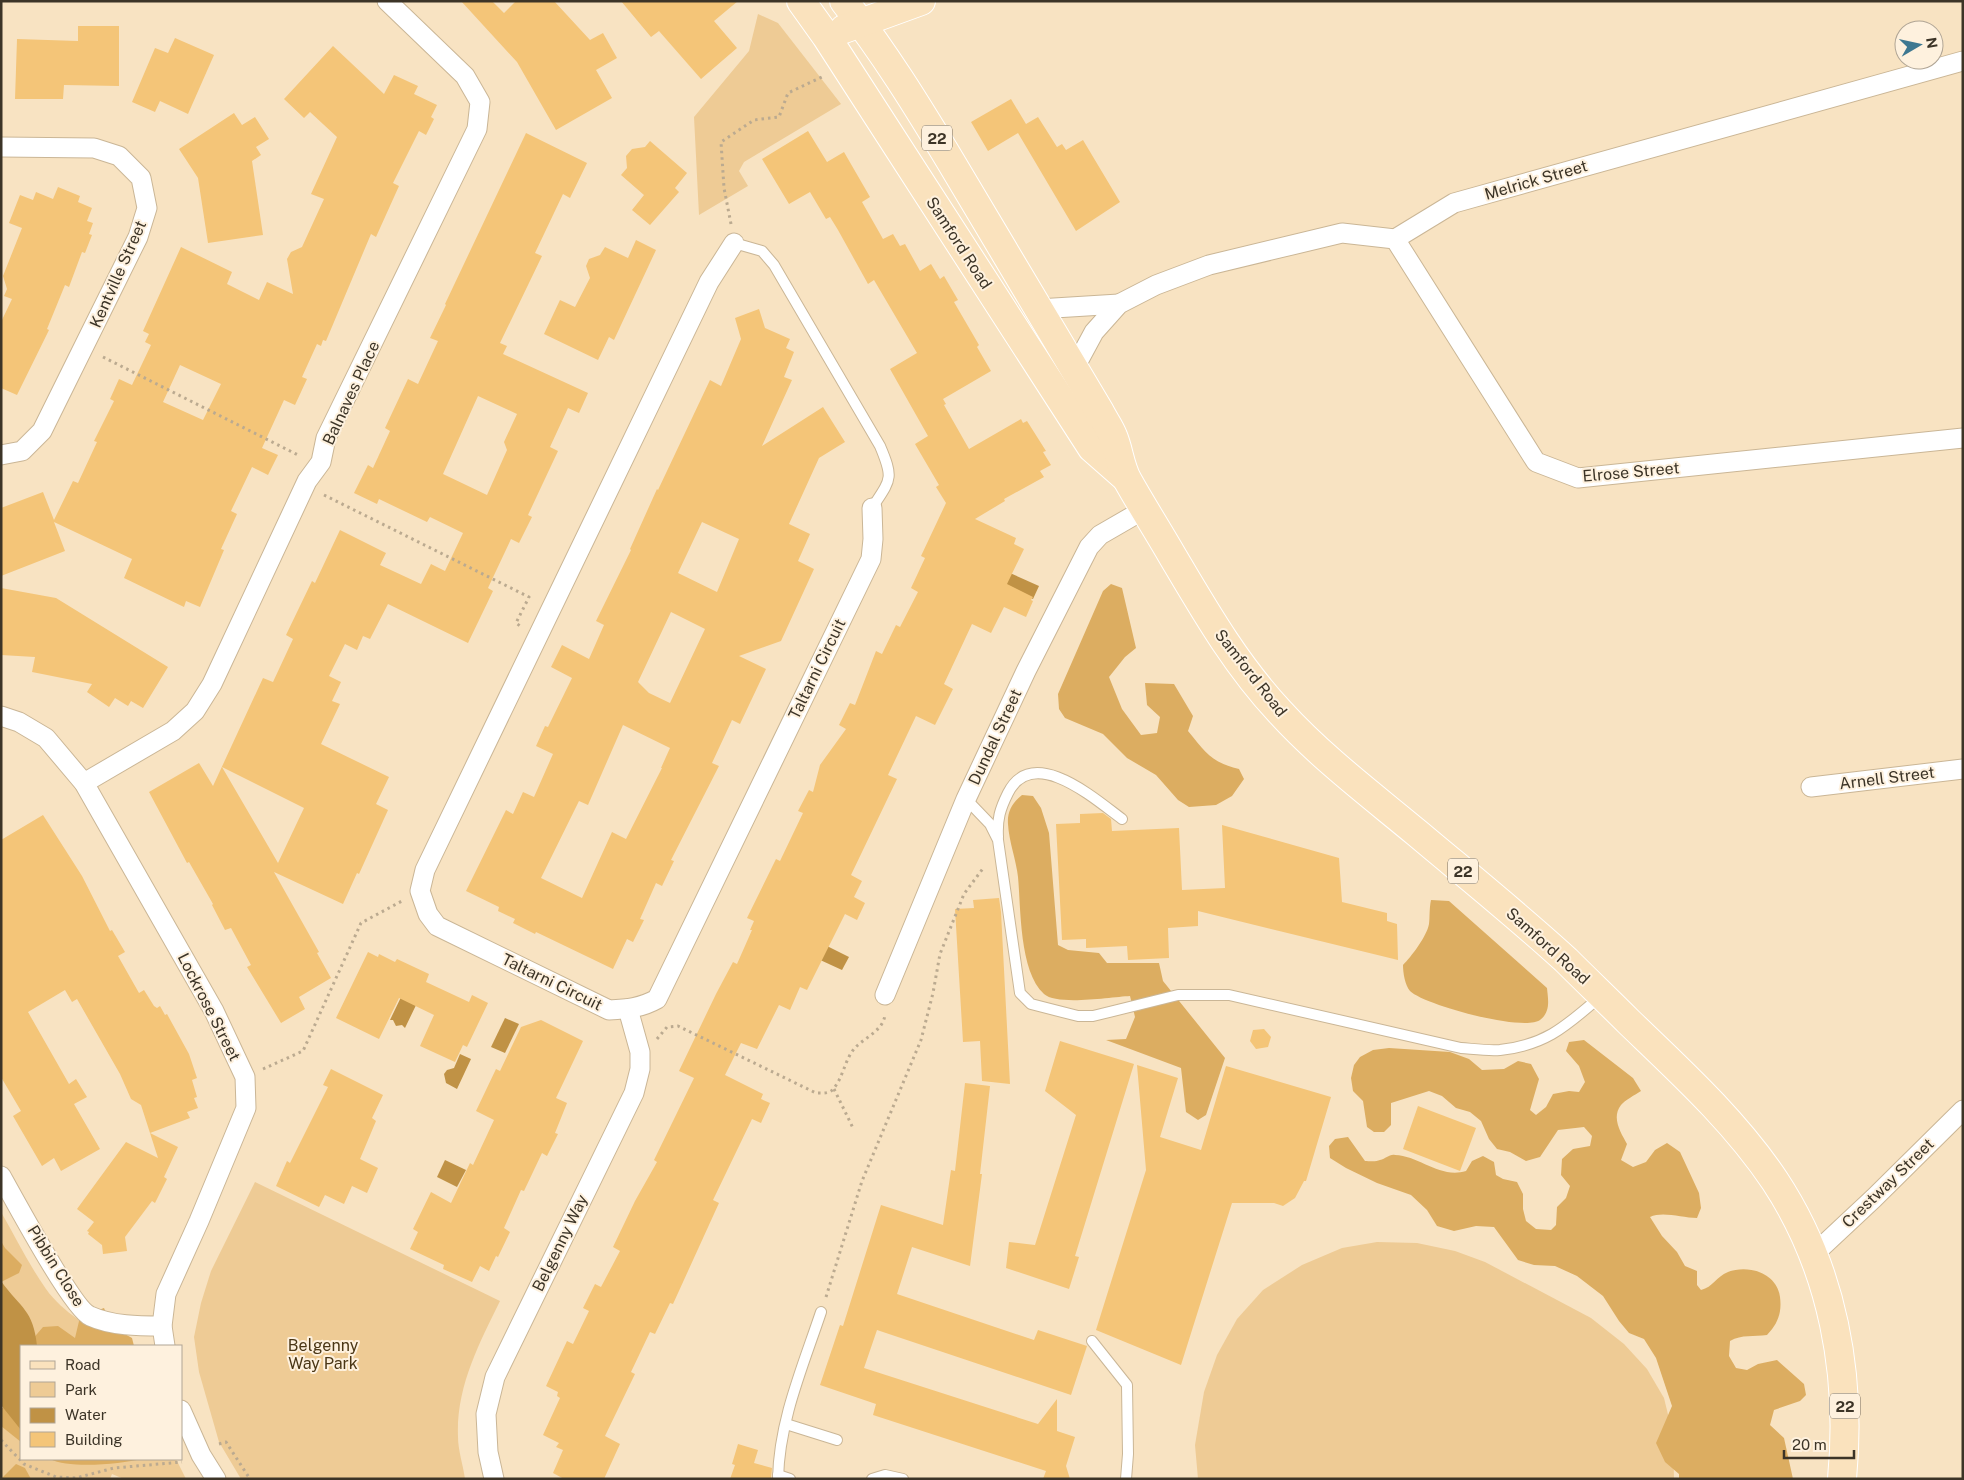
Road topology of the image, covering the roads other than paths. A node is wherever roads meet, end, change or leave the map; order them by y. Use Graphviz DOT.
graph roads {
  1 [pos="387,1"];
  2 [pos="801,1"];
  3 [pos="922,1"];
  4 [pos="853,12"];
  5 [pos="826,36"];
  6 [pos="1963,61"];
  7 [pos="1,147"];
  8 [pos="1395,239"];
  9 [pos="734,243"];
  10 [pos="1119,304"];
  11 [pos="1038,309"];
  12 [pos="1074,370"];
  13 [pos="1963,438"];
  14 [pos="1,455"];
  15 [pos="1126,477"];
  16 [pos="872,508"];
  17 [pos="1145,509"];
  18 [pos="1,716"];
  19 [pos="1963,769"];
  20 [pos="84,783"];
  21 [pos="1811,787"];
  22 [pos="966,799"];
  23 [pos="1122,819"];
  24 [pos="998,840"];
  25 [pos="885,995"];
  26 [pos="1601,995"];
  27 [pos="628,1009"];
  28 [pos="1963,1110"];
  29 [pos="1,1176"];
  30 [pos="1813,1256"];
  31 [pos="821,1312"];
  32 [pos="162,1326"];
  33 [pos="1092,1341"];
  34 [pos="165,1345"];
  35 [pos="182,1412"];
  36 [pos="786,1424"];
  37 [pos="837,1440"];
  38 [pos="778,1477"];
  39 [pos="216,1479"];
  40 [pos="494,1479"];
  41 [pos="790,1479"];
  42 [pos="872,1479"];
  43 [pos="903,1479"];
  44 [pos="1126,1479"];
  45 [pos="1842,1479"];
  1 -- 20 [label="street, Balnaves Place"];
  2 -- 5 [label="main road, Samford Road / 22"];
  3 -- 4 [label="main road"];
  4 -- 5 [label="main road"];
  4 -- 11 [label="main road, Samford Road / 22"];
  5 -- 15 [label="main road, Samford Road / 22"];
  6 -- 8 [label="street, Melrick Street"];
  7 -- 14 [label="street, Kentville Street"];
  8 -- 10 [label="street"];
  8 -- 13 [label="street, Elrose Street"];
  9 -- 16 [label="lane, Taltarni Circuit"];
  9 -- 27 [label="street, Taltarni Circuit"];
  10 -- 11 [label="street"];
  10 -- 12 [label="street"];
  11 -- 12 [label="main road, Samford Road / 22"];
  12 -- 15 [label="main road, Samford Road / 22"];
  15 -- 17 [label="main road, Samford Road / 22"];
  16 -- 27 [label="street, Taltarni Circuit"];
  17 -- 22 [label="street, Dundal Street"];
  17 -- 26 [label="main road, Samford Road / 22"];
  18 -- 20 [label="street, Lockrose Street"];
  19 -- 21 [label="street, Arnell Street"];
  20 -- 32 [label="street, Lockrose Street"];
  22 -- 24 [label="lane"];
  22 -- 25 [label="street, Dundal Street"];
  23 -- 24 [label="lane"];
  24 -- 26 [label="lane"];
  26 -- 30 [label="main road, Samford Road / 22"];
  27 -- 40 [label="street, Belgenny Way"];
  28 -- 30 [label="street, Crestway Street"];
  29 -- 32 [label="street, Pibbin Close"];
  30 -- 45 [label="main road, Samford Road / 22"];
  31 -- 36 [label="lane"];
  32 -- 34 [label="street, Lockrose Street"];
  33 -- 44 [label="lane"];
  35 -- 39 [label="street"];
  36 -- 37 [label="lane"];
  36 -- 38 [label="lane"];
  38 -- 41 [label="lane"];
  42 -- 43 [label="lane"];
}
